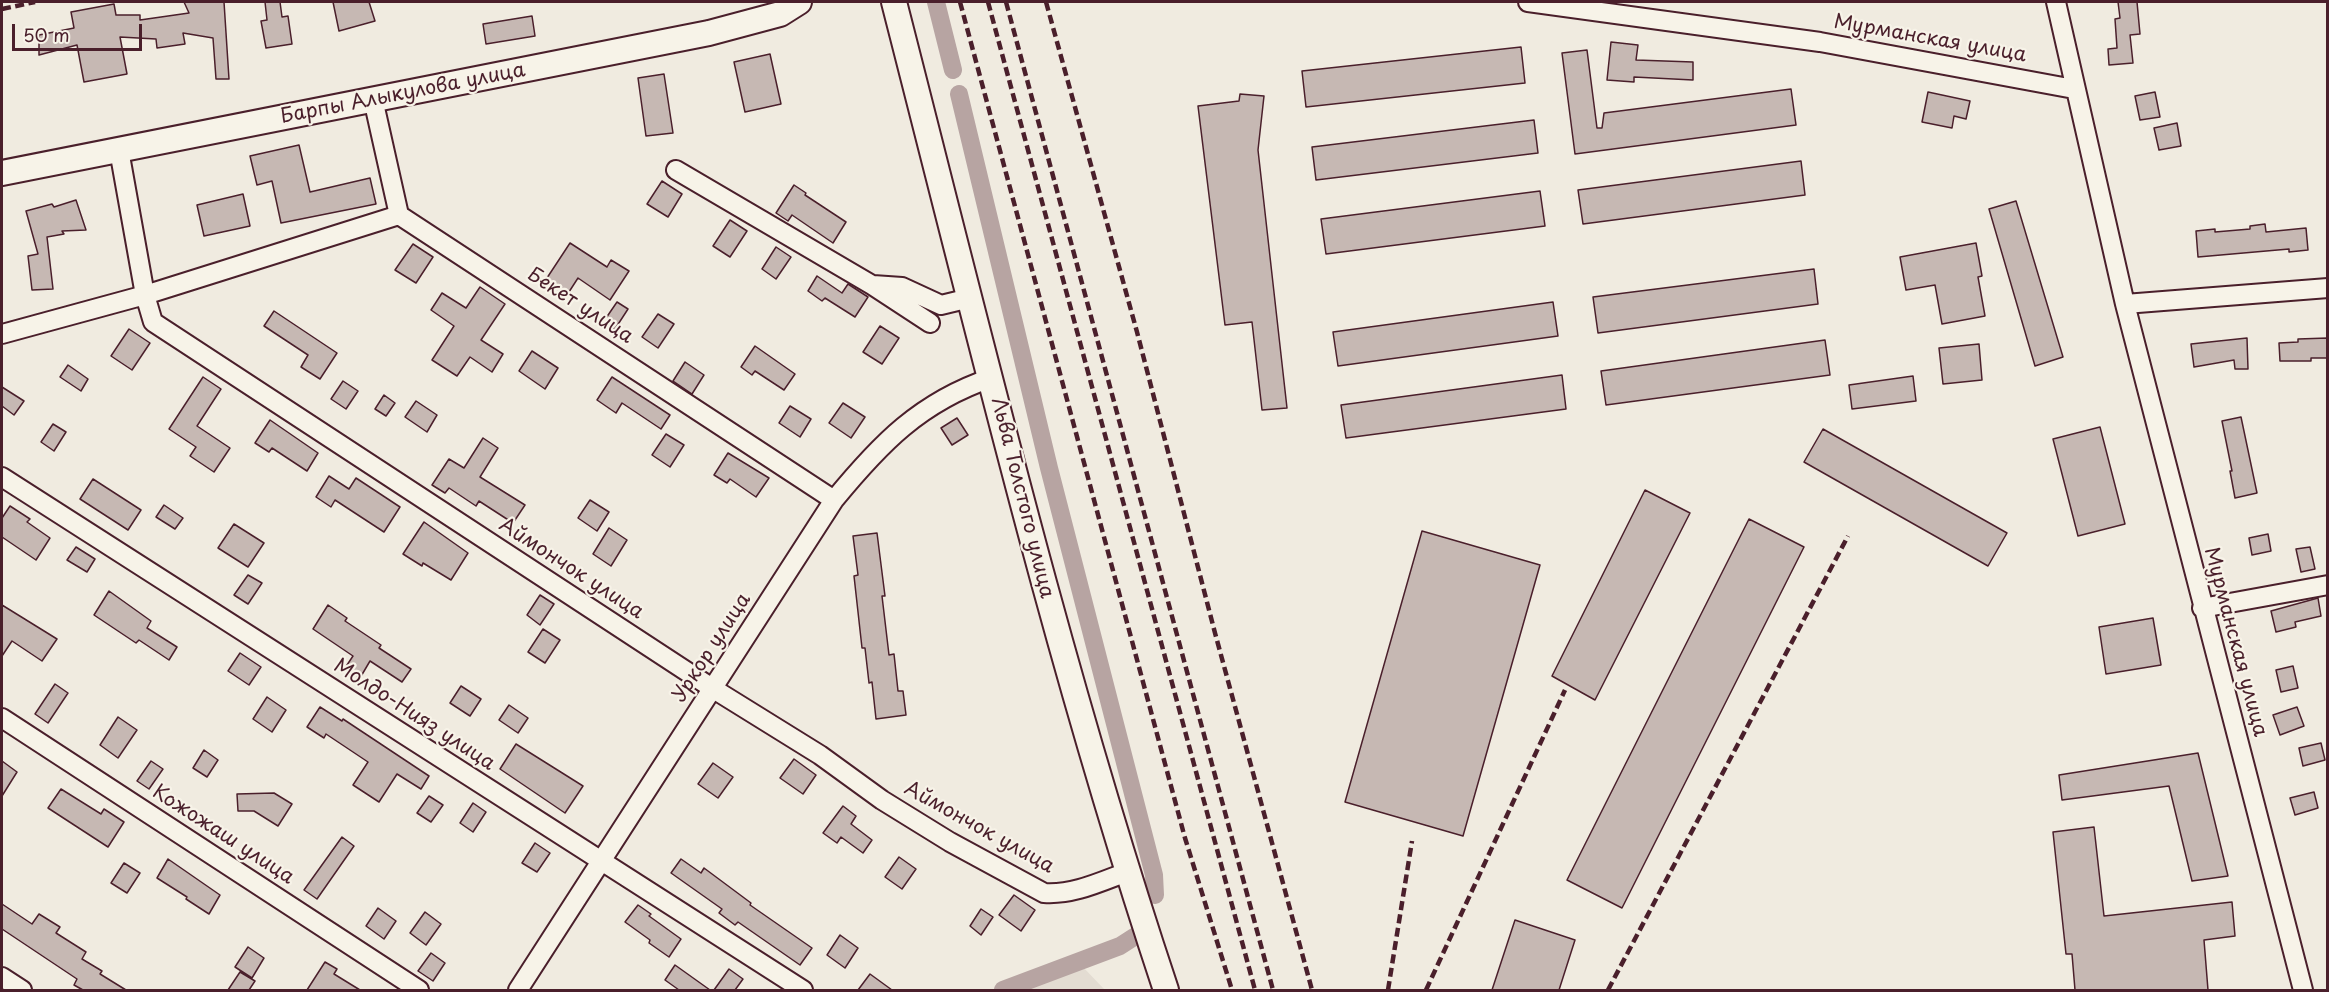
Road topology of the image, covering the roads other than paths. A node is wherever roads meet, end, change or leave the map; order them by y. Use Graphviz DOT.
graph roads {
  1 [pos="799,2"];
  2 [pos="894,2"];
  3 [pos="1528,2"];
  4 [pos="2056,2"];
  5 [pos="2074,89"];
  6 [pos="373,99"];
  7 [pos="119,150"];
  8 [pos="676,170"];
  9 [pos="2,173"];
  10 [pos="399,215"];
  11 [pos="872,285"];
  12 [pos="2328,288"];
  13 [pos="145,295"];
  14 [pos="970,298"];
  15 [pos="2125,304"];
  16 [pos="930,323"];
  17 [pos="2,334"];
  18 [pos="991,378"];
  19 [pos="2,477"];
  20 [pos="834,500"];
  21 [pos="2328,585"];
  22 [pos="2202,608"];
  23 [pos="712,688"];
  24 [pos="2,717"];
  25 [pos="601,861"];
  26 [pos="1127,873"];
  27 [pos="2,977"];
  28 [pos="22,990"];
  29 [pos="419,990"];
  30 [pos="518,990"];
  31 [pos="803,990"];
  32 [pos="1166,990"];
  33 [pos="2303,990"];
  1 -- 6 [label="main road, Барпы Алыкулова улица"];
  2 -- 14 [label="main road, Льва Толстого улица"];
  3 -- 5 [label="street, Мурманская улица"];
  4 -- 5 [label="street, Мурманская улица"];
  5 -- 15 [label="street, Мурманская улица"];
  6 -- 7 [label="main road, Барпы Алыкулова улица"];
  6 -- 10 [label="street"];
  7 -- 9 [label="main road, Барпы Алыкулова улица"];
  7 -- 13 [label="street, Аймончок улица"];
  8 -- 11 [label="street"];
  10 -- 13 [label="street"];
  10 -- 20 [label="street, Бекет улица"];
  11 -- 14 [label="street"];
  11 -- 16 [label="street"];
  12 -- 15 [label="street"];
  13 -- 17 [label="street"];
  13 -- 23 [label="street, Аймончок улица"];
  14 -- 18 [label="main road, Льва Толстого улица"];
  15 -- 22 [label="street, Мурманская улица"];
  18 -- 20 [label="street, Уркор улица"];
  18 -- 26 [label="main road, Льва Толстого улица"];
  19 -- 25 [label="street, Молдо-Нияз улица"];
  20 -- 23 [label="street, Уркор улица"];
  21 -- 22 [label="street"];
  22 -- 33 [label="street, Мурманская улица"];
  23 -- 25 [label="street, Уркор улица"];
  23 -- 26 [label="street, Аймончок улица"];
  24 -- 29 [label="street, Кожожаш улица"];
  25 -- 30 [label="street, Уркор улица"];
  25 -- 31 [label="street, Молдо-Нияз улица"];
  26 -- 32 [label="main road, Льва Толстого улица"];
  27 -- 28 [label="street"];
}
